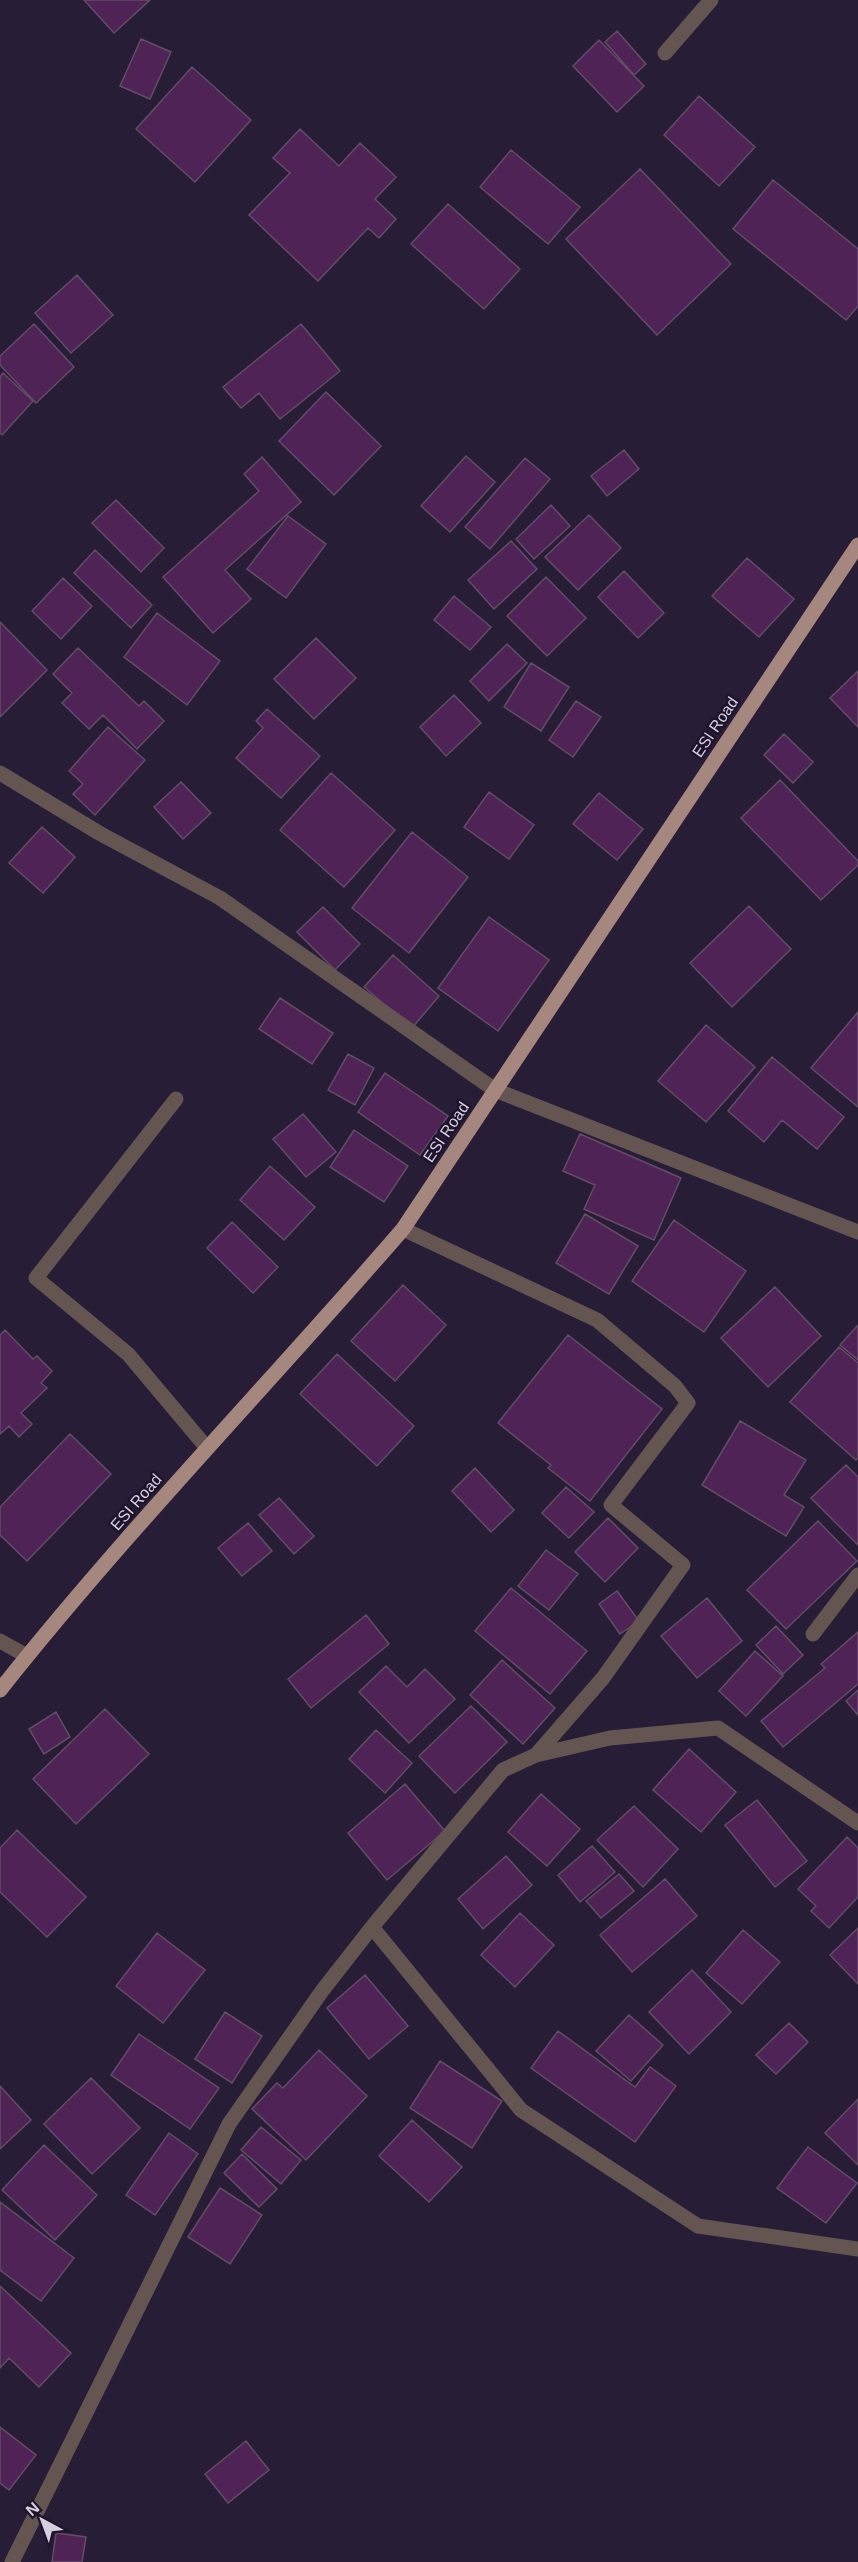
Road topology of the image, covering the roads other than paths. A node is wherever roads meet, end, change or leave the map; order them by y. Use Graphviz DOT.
graph roads {
  1 [pos="711,0"];
  2 [pos="665,53"];
  3 [pos="858,545"];
  4 [pos="0,773"];
  5 [pos="495,1090"];
  6 [pos="176,1099"];
  7 [pos="403,1229"];
  8 [pos="858,1232"];
  9 [pos="207,1448"];
  10 [pos="858,1575"];
  11 [pos="813,1634"];
  12 [pos="0,1641"];
  13 [pos="27,1656"];
  14 [pos="0,1690"];
  15 [pos="536,1755"];
  16 [pos="858,1823"];
  17 [pos="372,1927"];
  18 [pos="858,2249"];
  19 [pos="12,2562"];
  1 -- 2 [label="street"];
  3 -- 5 [label="main road, ESI Road"];
  4 -- 5 [label="street"];
  5 -- 7 [label="main road, ESI Road"];
  5 -- 8 [label="street"];
  6 -- 9 [label="street"];
  7 -- 9 [label="main road, ESI Road"];
  7 -- 15 [label="street"];
  9 -- 13 [label="main road, ESI Road"];
  10 -- 11 [label="street"];
  12 -- 13 [label="street"];
  13 -- 14 [label="main road, ESI Road"];
  15 -- 16 [label="street"];
  15 -- 17 [label="street"];
  17 -- 18 [label="street"];
  17 -- 19 [label="street"];
}
